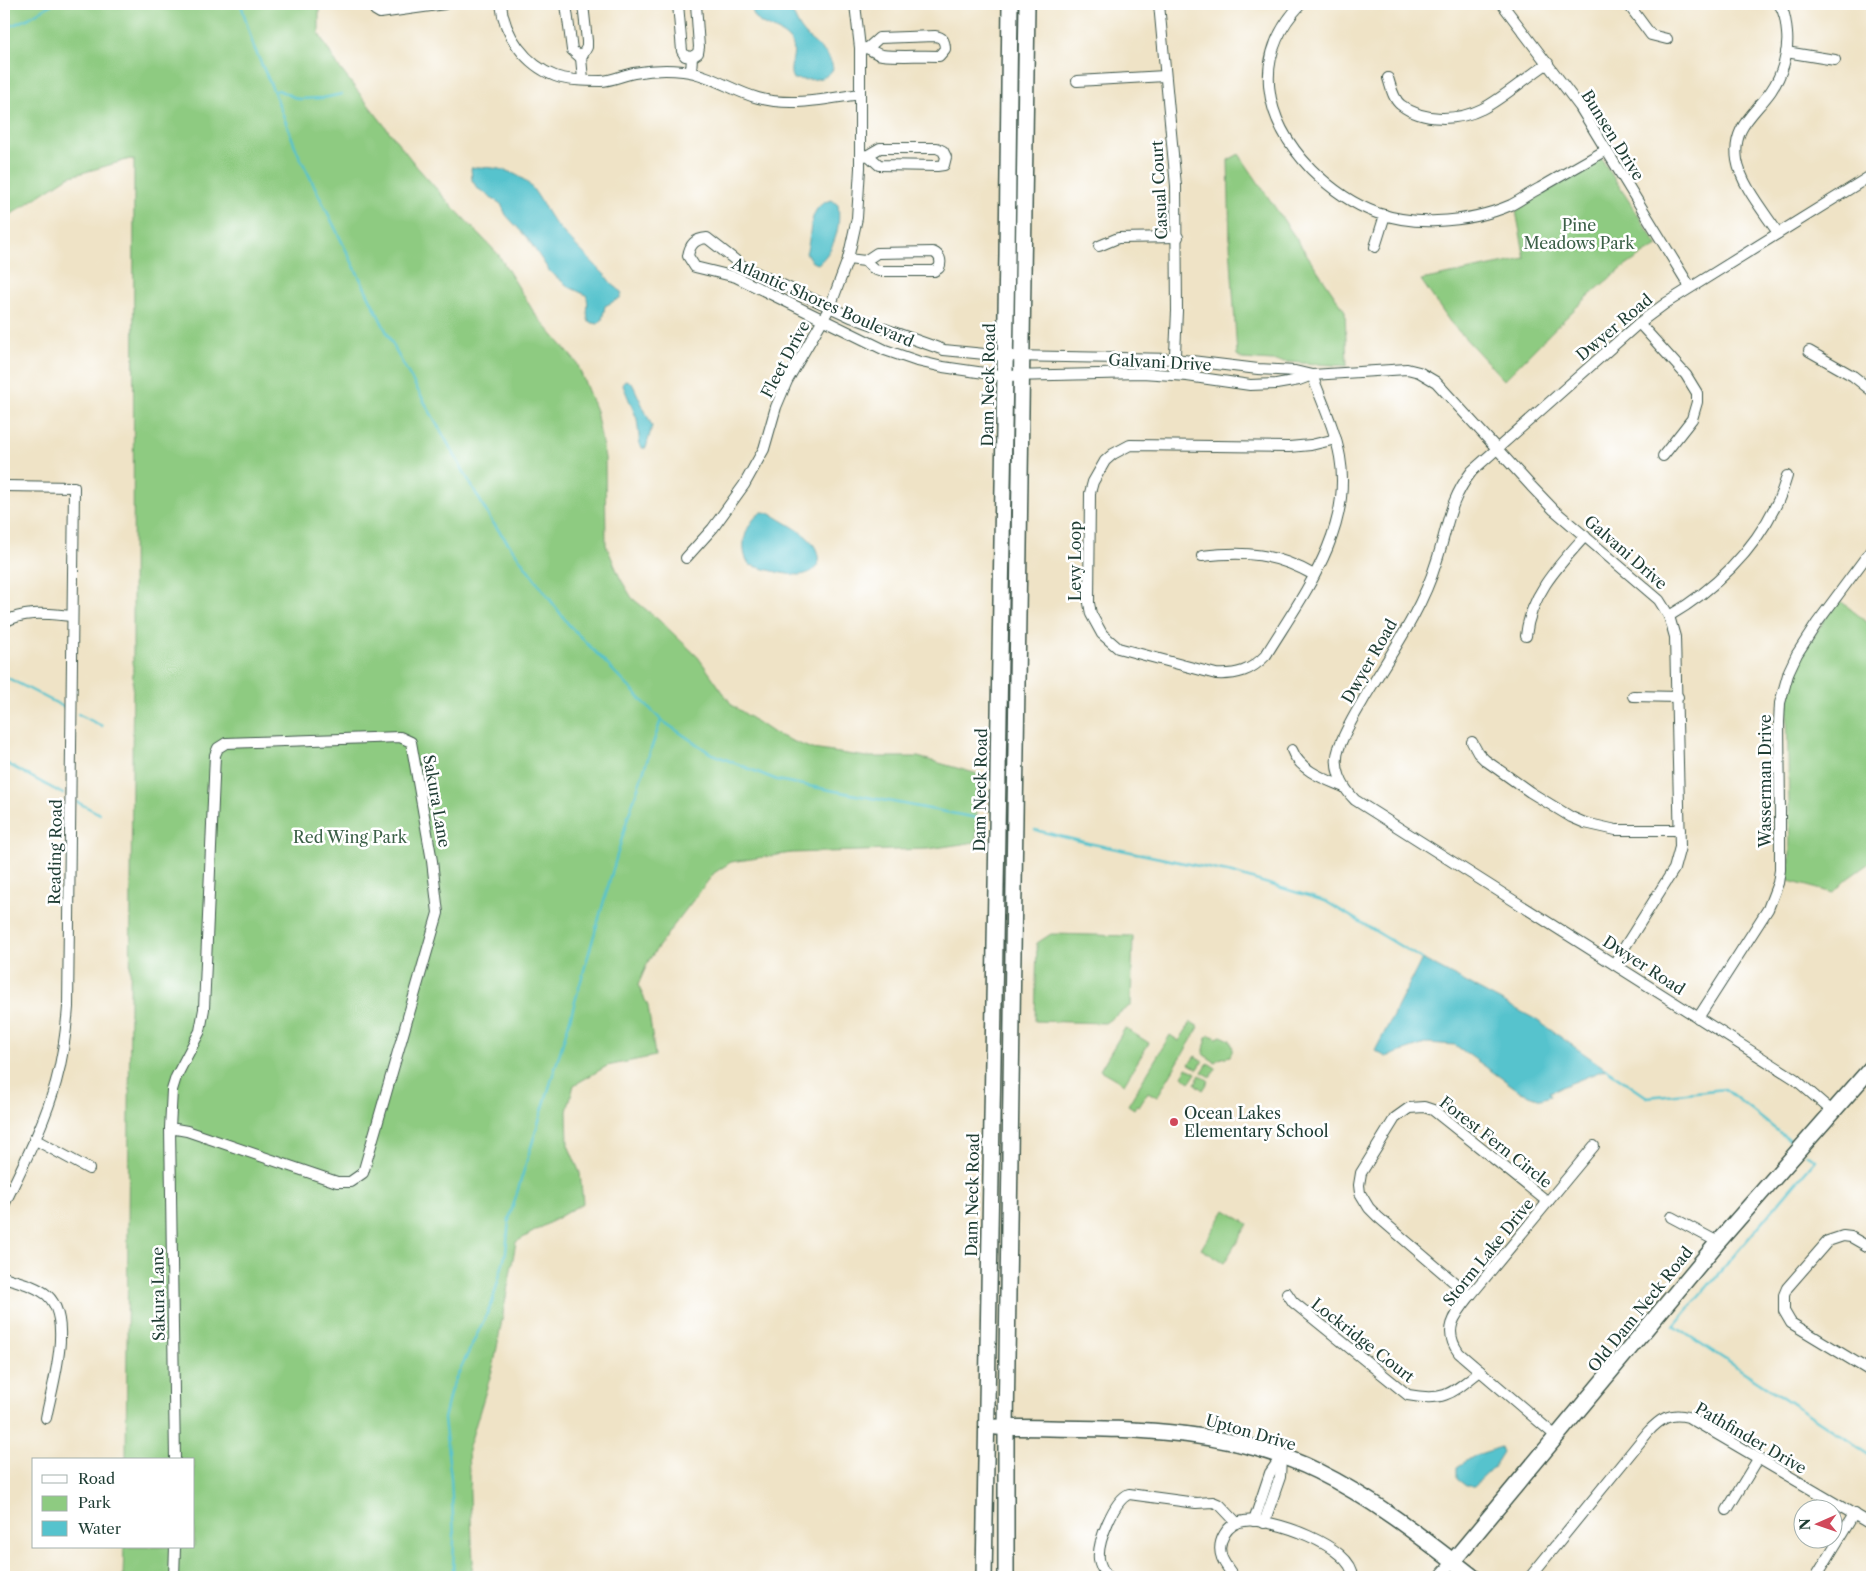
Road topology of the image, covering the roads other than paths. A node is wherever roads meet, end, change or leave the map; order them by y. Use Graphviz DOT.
graph roads {
  1 [pos="373,4"];
  2 [pos="445,4"];
  3 [pos="501,4"];
  4 [pos="566,4"];
  5 [pos="583,4"];
  6 [pos="678,4"];
  7 [pos="696,4"];
  8 [pos="855,4"];
  9 [pos="1010,4"];
  10 [pos="1028,4"];
  11 [pos="1159,4"];
  12 [pos="1301,4"];
  13 [pos="1502,4"];
  14 [pos="1628,4"];
  15 [pos="1779,4"];
  16 [pos="1667,39"];
  17 [pos="864,47"];
  18 [pos="1786,52"];
  19 [pos="581,58"];
  20 [pos="692,58"];
  21 [pos="1835,60"];
  22 [pos="1548,62"];
  23 [pos="691,72"];
  24 [pos="1165,76"];
  25 [pos="1388,78"];
  26 [pos="583,79"];
  27 [pos="1077,81"];
  28 [pos="860,94"];
  29 [pos="1606,150"];
  30 [pos="864,156"];
  31 [pos="1872,175"];
  32 [pos="1385,215"];
  33 [pos="1778,233"];
  34 [pos="1178,237"];
  35 [pos="1099,246"];
  36 [pos="1375,247"];
  37 [pos="848,259"];
  38 [pos="866,261"];
  39 [pos="1690,287"];
  40 [pos="830,307"];
  41 [pos="823,320"];
  42 [pos="1639,323"];
  43 [pos="1809,351"];
  44 [pos="1005,356"];
  45 [pos="1022,356"];
  46 [pos="1175,359"];
  47 [pos="1174,375"];
  48 [pos="1312,375"];
  49 [pos="1005,376"];
  50 [pos="1022,376"];
  51 [pos="1872,391"];
  52 [pos="1336,439"];
  53 [pos="1497,449"];
  54 [pos="1663,456"];
  55 [pos="1787,476"];
  56 [pos="4,486"];
  57 [pos="1585,536"];
  58 [pos="1871,554"];
  59 [pos="1202,556"];
  60 [pos="686,558"];
  61 [pos="1314,575"];
  62 [pos="72,616"];
  63 [pos="1670,616"];
  64 [pos="4,622"];
  65 [pos="1526,636"];
  66 [pos="1633,696"];
  67 [pos="1678,697"];
  68 [pos="1472,742"];
  69 [pos="1292,750"];
  70 [pos="1344,787"];
  71 [pos="1680,830"];
  72 [pos="1614,964"];
  73 [pos="1698,1018"];
  74 [pos="1872,1067"];
  75 [pos="992,1087"];
  76 [pos="1011,1088"];
  77 [pos="1833,1112"];
  78 [pos="170,1128"];
  79 [pos="34,1139"];
  80 [pos="1594,1146"];
  81 [pos="89,1169"];
  82 [pos="1548,1202"];
  83 [pos="4,1205"];
  84 [pos="1671,1217"];
  85 [pos="1718,1242"];
  86 [pos="1872,1250"];
  87 [pos="4,1277"];
  88 [pos="1286,1293"];
  89 [pos="1470,1296"];
  90 [pos="1480,1371"];
  91 [pos="1872,1372"];
  92 [pos="46,1418"];
  93 [pos="986,1427"];
  94 [pos="1006,1428"];
  95 [pos="1557,1437"];
  96 [pos="1281,1457"];
  97 [pos="175,1458"];
  98 [pos="1758,1459"];
  99 [pos="1727,1510"];
  100 [pos="1854,1514"];
  101 [pos="1259,1522"];
  102 [pos="1236,1523"];
  103 [pos="1872,1525"];
  104 [pos="174,1548"];
  105 [pos="1453,1561"];
  106 [pos="174,1577"];
  107 [pos="984,1577"];
  108 [pos="1006,1577"];
  109 [pos="1107,1577"];
  110 [pos="1232,1577"];
  111 [pos="1353,1577"];
  112 [pos="1439,1577"];
  113 [pos="1473,1577"];
  114 [pos="1530,1577"];
  115 [pos="1816,1577"];
  1 -- 2 [label="street"];
  3 -- 26 [label="street"];
  4 -- 19 [label="street"];
  5 -- 19 [label="street"];
  6 -- 20 [label="street"];
  7 -- 20 [label="street"];
  8 -- 17 [label="street, Fleet Drive"];
  9 -- 44 [label="main road, Dam Neck Road"];
  10 -- 45 [label="main road, Dam Neck Road"];
  11 -- 24 [label="street, Casual Court"];
  12 -- 32 [label="street"];
  13 -- 22 [label="street, Bunsen Drive"];
  14 -- 16 [label="street"];
  15 -- 18 [label="street"];
  17 -- 17 [label="street"];
  17 -- 28 [label="street, Fleet Drive"];
  18 -- 21 [label="street"];
  18 -- 33 [label="street"];
  19 -- 26 [label="street"];
  20 -- 23 [label="street"];
  22 -- 25 [label="street"];
  22 -- 29 [label="street, Bunsen Drive"];
  23 -- 26 [label="street"];
  23 -- 28 [label="street"];
  24 -- 27 [label="street"];
  24 -- 34 [label="street, Casual Court"];
  28 -- 30 [label="street, Fleet Drive"];
  29 -- 32 [label="street"];
  29 -- 39 [label="street, Bunsen Drive"];
  30 -- 30 [label="street"];
  30 -- 37 [label="street, Fleet Drive"];
  31 -- 33 [label="street, Dwyer Road"];
  32 -- 36 [label="street"];
  33 -- 39 [label="street, Dwyer Road"];
  34 -- 35 [label="street"];
  34 -- 46 [label="street, Casual Court"];
  37 -- 38 [label="street"];
  37 -- 40 [label="street, Fleet Drive"];
  38 -- 38 [label="street"];
  39 -- 42 [label="street, Dwyer Road"];
  40 -- 41 [label="street, Fleet Drive"];
  40 -- 41 [label="street, Atlantic Shores Boulevard"];
  40 -- 44 [label="street, Atlantic Shores Boulevard"];
  41 -- 49 [label="street, Atlantic Shores Boulevard"];
  41 -- 60 [label="street, Fleet Drive"];
  42 -- 53 [label="street, Dwyer Road"];
  42 -- 54 [label="street"];
  43 -- 51 [label="street"];
  44 -- 45 [label="street, Galvani Drive"];
  44 -- 49 [label="main road, Dam Neck Road"];
  45 -- 46 [label="street, Galvani Drive"];
  45 -- 50 [label="main road, Dam Neck Road"];
  46 -- 47 [label="street, Casual Court"];
  46 -- 48 [label="street, Galvani Drive"];
  47 -- 48 [label="street, Galvani Drive"];
  47 -- 50 [label="street, Galvani Drive"];
  48 -- 52 [label="street, Levy Loop"];
  48 -- 53 [label="street, Galvani Drive"];
  49 -- 50 [label="street, Galvani Drive"];
  49 -- 75 [label="main road, Dam Neck Road"];
  50 -- 76 [label="main road, Dam Neck Road"];
  52 -- 61 [label="street, Levy Loop"];
  52 -- 61 [label="street, Levy Loop"];
  53 -- 57 [label="street, Galvani Drive"];
  53 -- 70 [label="street, Dwyer Road"];
  55 -- 63 [label="street"];
  56 -- 62 [label="street, Reading Road"];
  57 -- 63 [label="street, Galvani Drive"];
  57 -- 65 [label="street"];
  58 -- 73 [label="street, Wasserman Drive"];
  59 -- 61 [label="street"];
  62 -- 64 [label="street"];
  62 -- 79 [label="street, Reading Road"];
  63 -- 67 [label="street, Galvani Drive"];
  66 -- 67 [label="street"];
  67 -- 71 [label="street, Galvani Drive"];
  68 -- 71 [label="street"];
  69 -- 70 [label="street"];
  70 -- 72 [label="street, Dwyer Road"];
  71 -- 72 [label="street, Galvani Drive"];
  72 -- 73 [label="street, Dwyer Road"];
  73 -- 77 [label="street, Dwyer Road"];
  74 -- 77 [label="main road, Old Dam Neck Road"];
  75 -- 76 [label="main road"];
  75 -- 93 [label="main road, Dam Neck Road"];
  76 -- 94 [label="main road, Dam Neck Road"];
  77 -- 85 [label="main road, Old Dam Neck Road"];
  78 -- 78 [label="street, Sakura Lane"];
  78 -- 97 [label="street, Sakura Lane"];
  79 -- 81 [label="street"];
  79 -- 83 [label="street, Reading Road"];
  80 -- 82 [label="street, Storm Lake Drive"];
  82 -- 89 [label="street, Storm Lake Drive"];
  82 -- 89 [label="street, Forest Fern Circle"];
  84 -- 85 [label="street"];
  85 -- 95 [label="main road, Old Dam Neck Road"];
  86 -- 91 [label="street"];
  87 -- 92 [label="street"];
  88 -- 90 [label="street, Lockridge Court"];
  89 -- 90 [label="street, Storm Lake Drive"];
  90 -- 95 [label="street, Storm Lake Drive"];
  93 -- 94 [label="main road, Upton Drive"];
  93 -- 107 [label="main road, Dam Neck Road"];
  94 -- 96 [label="main road, Upton Drive"];
  94 -- 108 [label="main road, Dam Neck Road"];
  95 -- 105 [label="main road, Old Dam Neck Road"];
  96 -- 101 [label="street"];
  96 -- 105 [label="main road, Upton Drive"];
  98 -- 99 [label="street"];
  98 -- 100 [label="street, Pathfinder Drive"];
  98 -- 114 [label="street, Pathfinder Drive"];
  100 -- 103 [label="street, Pathfinder Drive"];
  100 -- 115 [label="street"];
  101 -- 102 [label="street"];
  101 -- 111 [label="street"];
  102 -- 109 [label="street"];
  102 -- 110 [label="street"];
  104 -- 106 [label="street"];
  105 -- 112 [label="street, Old Dam Neck Road"];
  105 -- 113 [label="main road, Upton Drive"];
}
